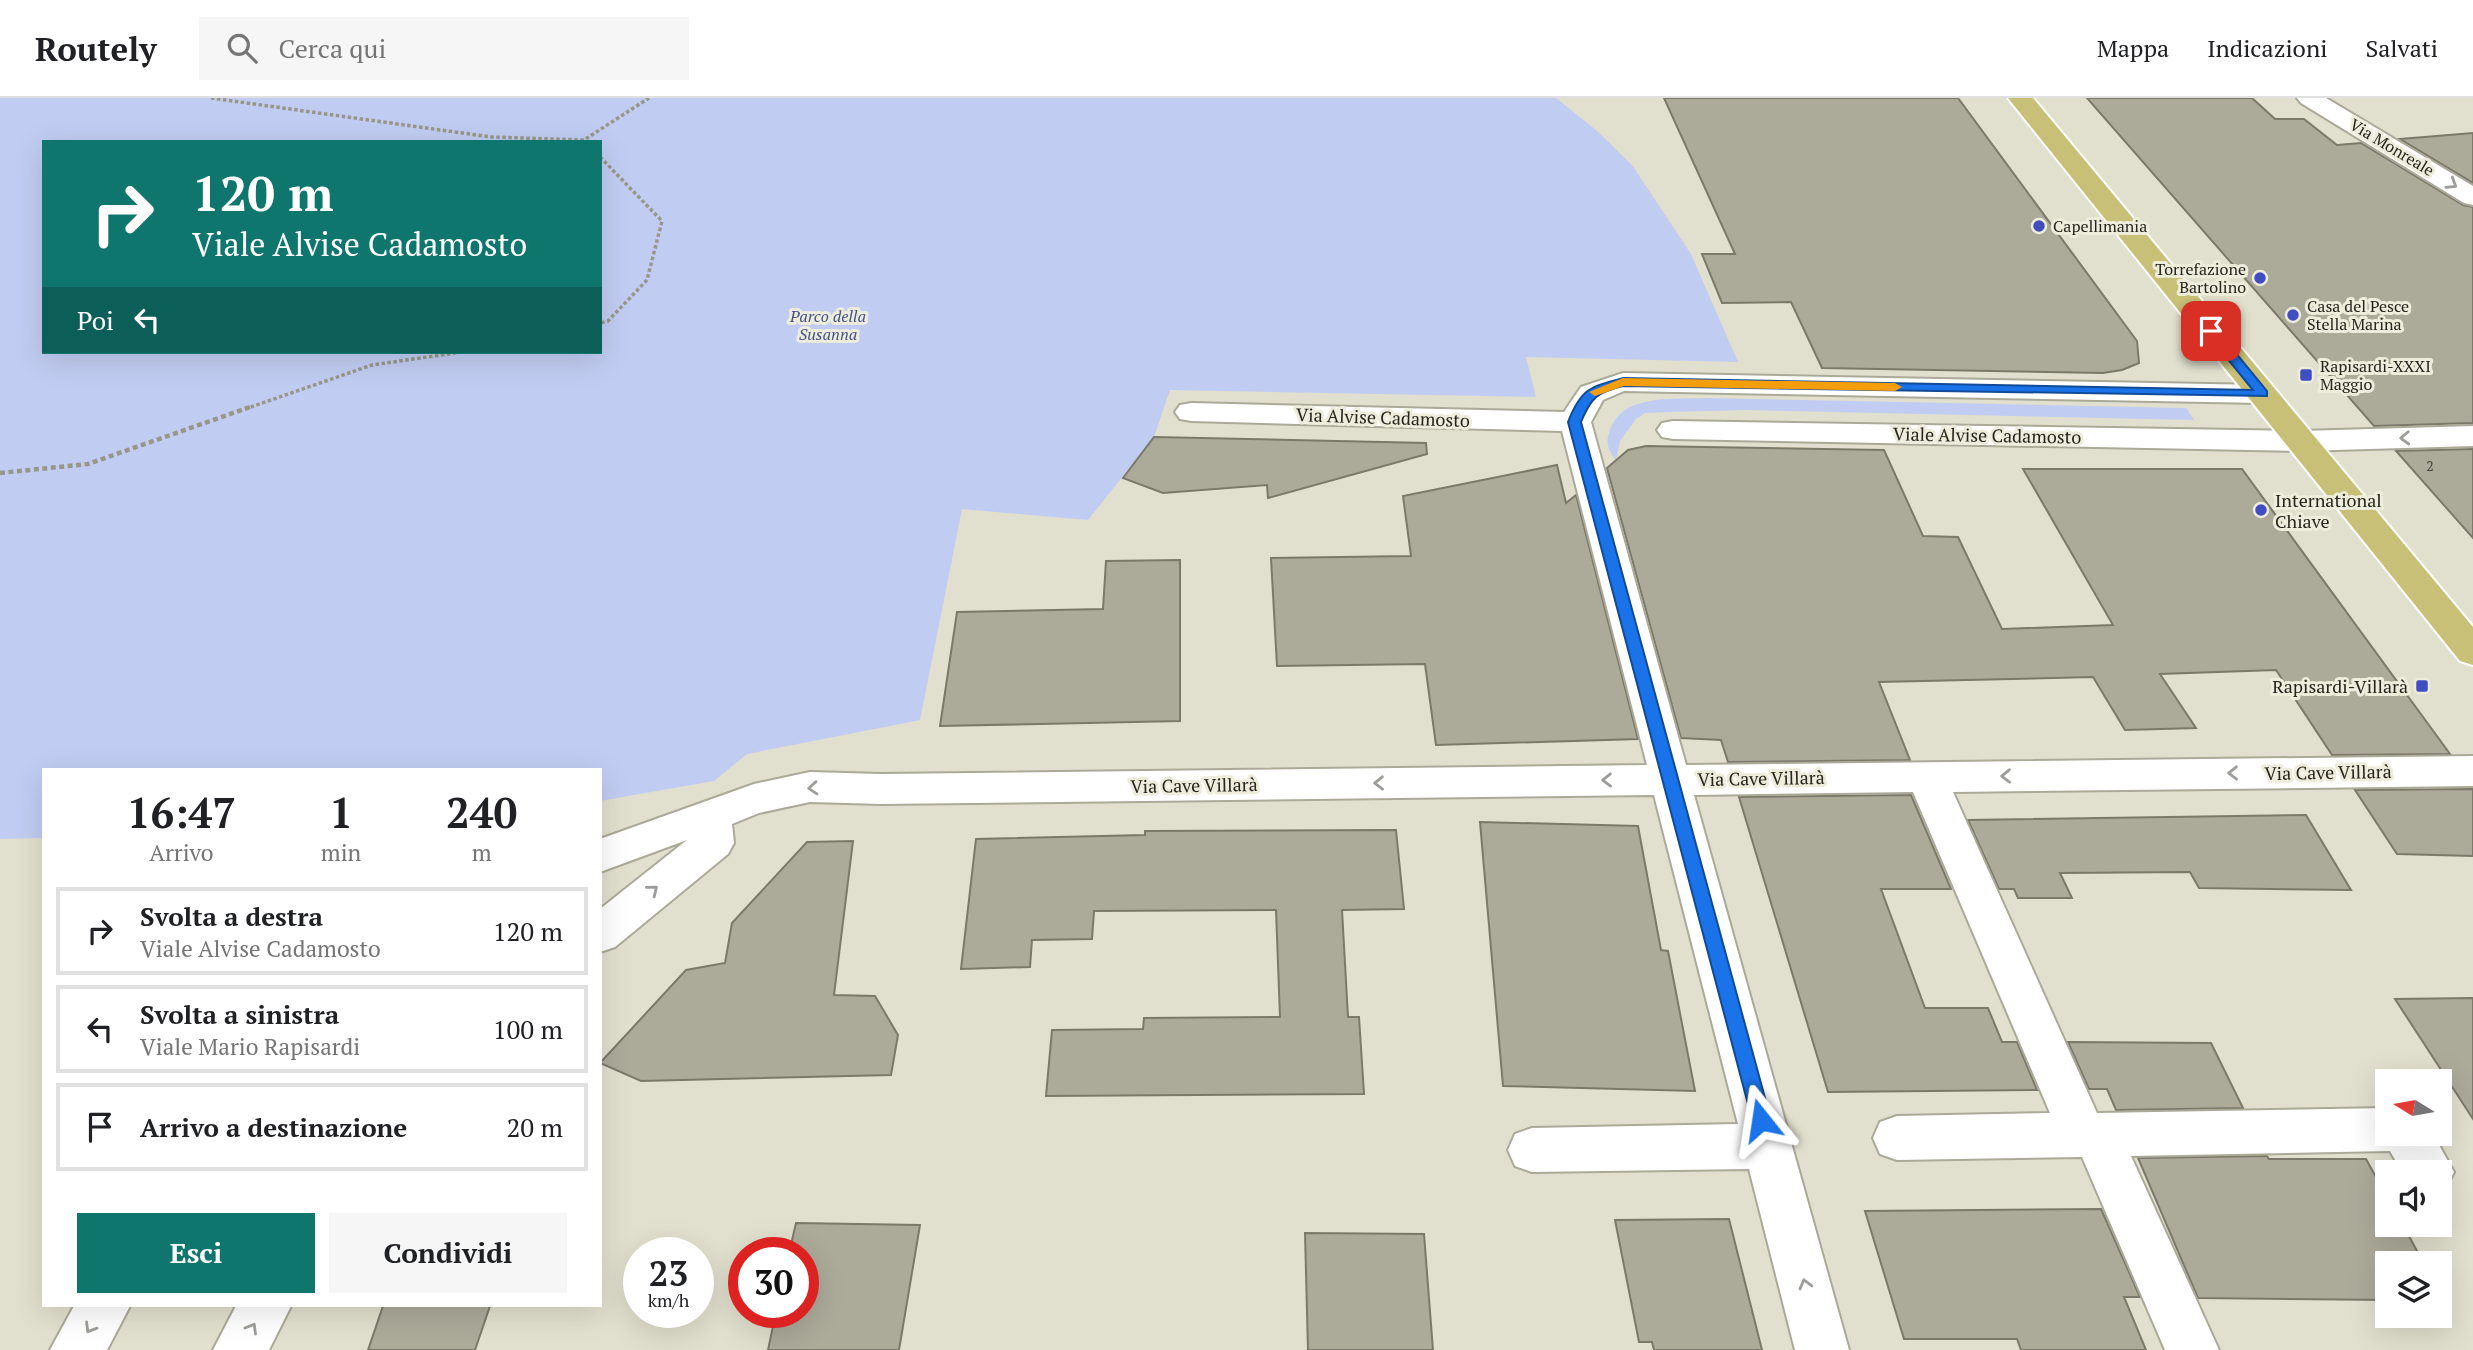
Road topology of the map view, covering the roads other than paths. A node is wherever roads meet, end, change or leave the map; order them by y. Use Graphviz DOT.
graph roads {
  1 [pos="2020,98"];
  2 [pos="2309,98"];
  3 [pos="2473,197"];
  4 [pos="2263,394"];
  5 [pos="1191,412"];
  6 [pos="1575,422"];
  7 [pos="1673,430"];
  8 [pos="2473,436"];
  9 [pos="2301,441"];
  10 [pos="2473,652"];
  11 [pos="2473,771"];
  12 [pos="1926,777"];
  13 [pos="1670,779"];
  14 [pos="711,815"];
  15 [pos="602,855"];
  16 [pos="602,932"];
  17 [pos="2375,1130"];
  18 [pos="2090,1135"];
  19 [pos="1896,1138"];
  20 [pos="1768,1146"];
  21 [pos="1532,1150"];
  22 [pos="103,1307"];
  23 [pos="264,1307"];
  24 [pos="77,1350"];
  25 [pos="240,1350"];
  26 [pos="1822,1350"];
  27 [pos="2192,1350"];
  1 -- 4 [label="main road"];
  2 -- 3 [label="street, Via Monreale, one-way"];
  4 -- 6 [label="street"];
  4 -- 9 [label="main road"];
  5 -- 6 [label="street, Via Alvise Cadamosto"];
  6 -- 13 [label="street"];
  7 -- 9 [label="street, Viale Alvise Cadamosto"];
  8 -- 9 [label="street, Viale Alvise Cadamosto, one-way"];
  9 -- 10 [label="main road"];
  11 -- 12 [label="street, Via Cave Villarà, one-way"];
  12 -- 13 [label="street, Via Cave Villarà"];
  12 -- 18 [label="street"];
  13 -- 14 [label="street, Via Cave Villarà, one-way"];
  13 -- 20 [label="street"];
  14 -- 15 [label="street, Via Cave Villarà"];
  16 -- 14 [label="street, one-way"];
  17 -- 18 [label="street"];
  18 -- 19 [label="street"];
  18 -- 27 [label="street"];
  20 -- 21 [label="street"];
  26 -- 20 [label="street, one-way"];
  22 -- 24 [label="street, one-way"];
  25 -- 23 [label="street, one-way"];
}
